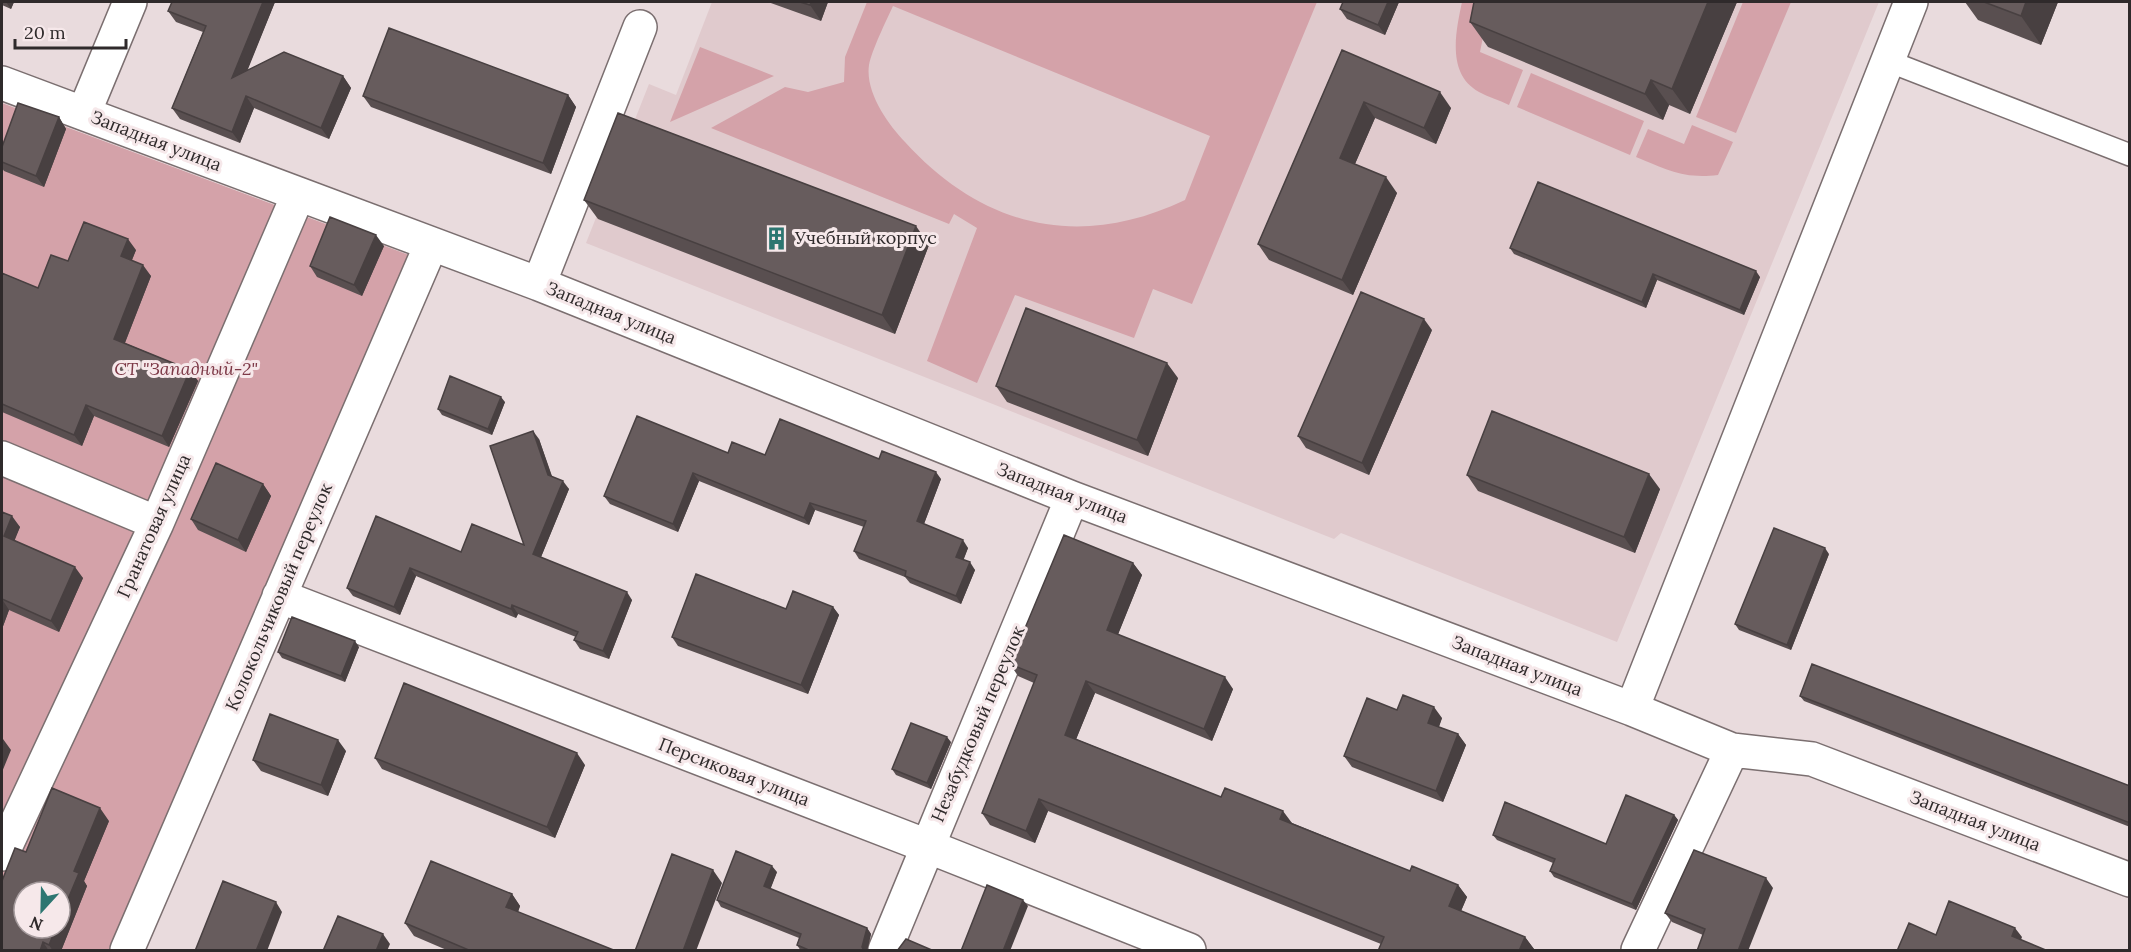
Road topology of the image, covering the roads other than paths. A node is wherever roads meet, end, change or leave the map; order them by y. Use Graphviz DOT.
graph roads {
  1 [pos="130,2"];
  2 [pos="1911,2"];
  3 [pos="640,27"];
  4 [pos="1888,61"];
  5 [pos="2,82"];
  6 [pos="84,113"];
  7 [pos="2130,155"];
  8 [pos="298,195"];
  9 [pos="431,245"];
  10 [pos="539,284"];
  11 [pos="2,458"];
  12 [pos="1072,498"];
  13 [pos="157,523"];
  14 [pos="279,596"];
  15 [pos="1632,709"];
  16 [pos="1732,750"];
  17 [pos="927,846"];
  18 [pos="2,854"];
  19 [pos="2130,880"];
  20 [pos="127,951"];
  21 [pos="885,951"];
  22 [pos="1189,951"];
  23 [pos="1638,951"];
  1 -- 6 [label="street"];
  2 -- 4 [label="street"];
  3 -- 10 [label="street"];
  4 -- 7 [label="lane"];
  4 -- 15 [label="street"];
  5 -- 6 [label="street, Западная улица"];
  6 -- 8 [label="street, Западная улица"];
  8 -- 9 [label="street, Западная улица"];
  8 -- 13 [label="street, Гранатовая улица"];
  9 -- 10 [label="street, Западная улица"];
  9 -- 14 [label="street, Колокольчиковый переулок"];
  10 -- 12 [label="street, Западная улица"];
  11 -- 13 [label="street"];
  12 -- 15 [label="street, Западная улица"];
  12 -- 17 [label="street, Незабудковый переулок"];
  13 -- 18 [label="street, Гранатовая улица"];
  14 -- 17 [label="street, Персиковая улица"];
  14 -- 20 [label="street, Колокольчиковый переулок"];
  15 -- 16 [label="street, Западная улица"];
  16 -- 19 [label="street, Западная улица"];
  16 -- 23 [label="street"];
  17 -- 21 [label="street, Незабудковый переулок"];
  17 -- 22 [label="street, Персиковая улица"];
}
